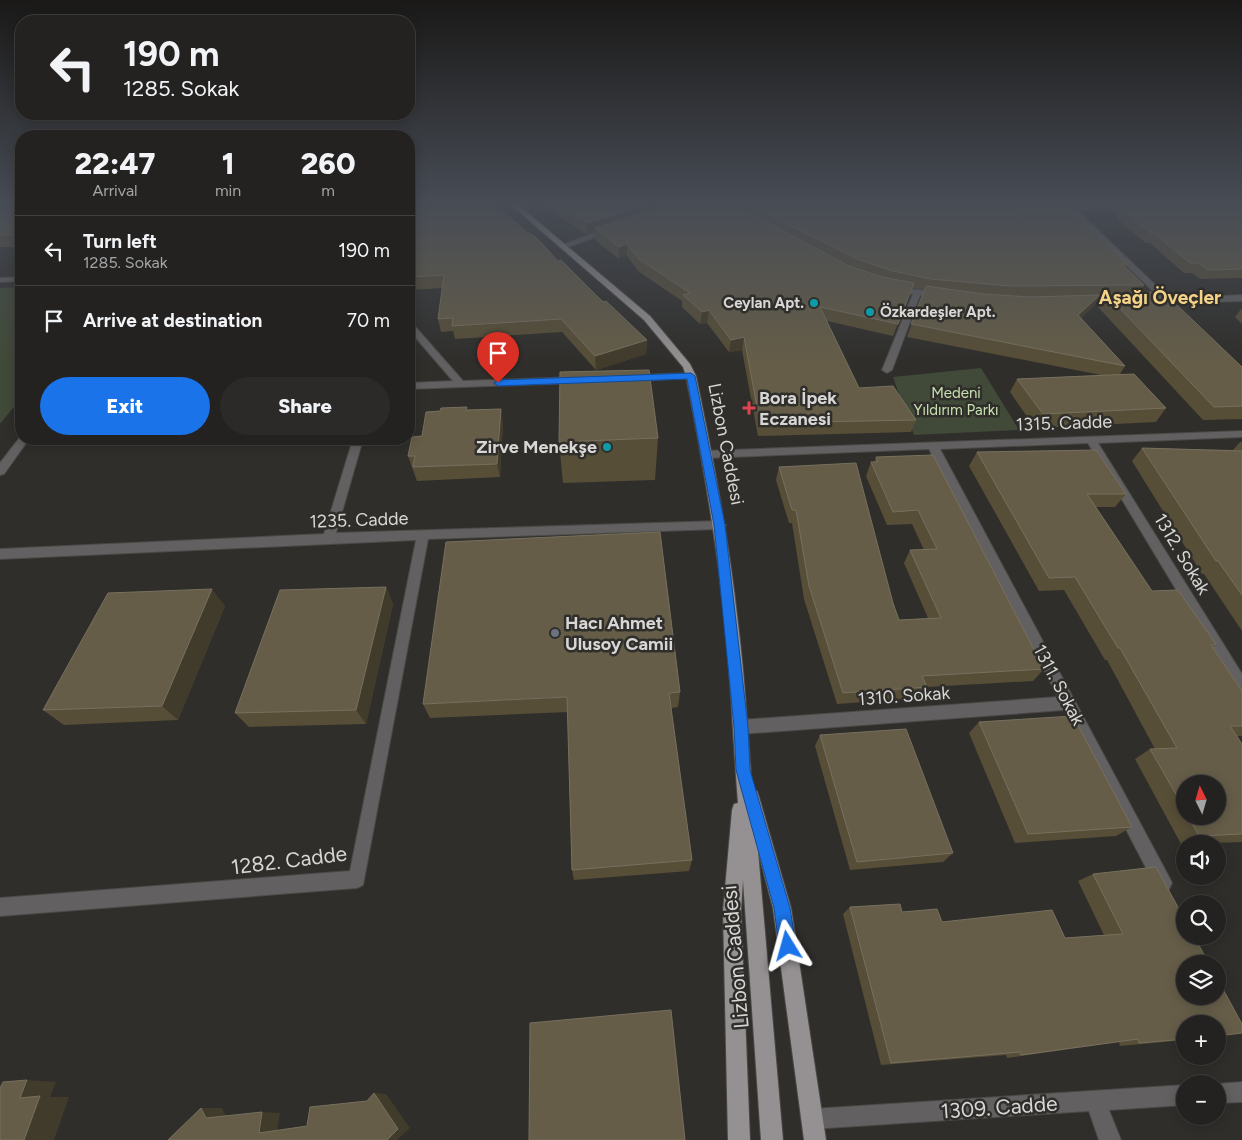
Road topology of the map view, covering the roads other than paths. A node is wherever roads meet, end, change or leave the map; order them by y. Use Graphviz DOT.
graph roads {
  1 [pos="576,256"];
  2 [pos="1121,256"];
  3 [pos="15,279"];
  4 [pos="0,280"];
  5 [pos="882,285"];
  6 [pos="917,293"];
  7 [pos="951,298"];
  8 [pos="1242,298"];
  9 [pos="1137,301"];
  10 [pos="1170,303"];
  11 [pos="415,331"];
  12 [pos="887,370"];
  13 [pos="691,376"];
  14 [pos="624,378"];
  15 [pos="585,380"];
  16 [pos="460,384"];
  17 [pos="415,386"];
  18 [pos="1242,434"];
  19 [pos="1091,440"];
  20 [pos="20,445"];
  21 [pos="356,445"];
  22 [pos="932,446"];
  23 [pos="707,454"];
  24 [pos="0,472"];
  25 [pos="720,525"];
  26 [pos="423,535"];
  27 [pos="329,538"];
  28 [pos="0,554"];
  29 [pos="1241,685"];
  30 [pos="1068,703"];
  31 [pos="741,727"];
  32 [pos="743,770"];
  33 [pos="1172,899"];
  34 [pos="0,907"];
  35 [pos="1242,1092"];
  36 [pos="1226,1093"];
  37 [pos="1176,1096"];
  38 [pos="1095,1101"];
  39 [pos="812,1119"];
  40 [pos="739,1140"];
  41 [pos="772,1140"];
  42 [pos="815,1140"];
  43 [pos="1110,1140"];
  1 -- 13 [label="main road, Lizbon Caddesi"];
  2 -- 10 [label="street"];
  3 -- 4 [label="street"];
  5 -- 6 [label="street"];
  6 -- 7 [label="street"];
  6 -- 12 [label="street"];
  8 -- 10 [label="street"];
  9 -- 10 [label="street"];
  11 -- 16 [label="street"];
  13 -- 14 [label="street"];
  13 -- 23 [label="main road, Lizbon Caddesi"];
  15 -- 16 [label="street"];
  16 -- 17 [label="street"];
  18 -- 19 [label="street, 1315. Cadde"];
  19 -- 22 [label="street, 1315. Cadde"];
  19 -- 29 [label="street, 1312. Sokak"];
  20 -- 24 [label="street"];
  21 -- 27 [label="street"];
  22 -- 23 [label="street, 1315. Cadde"];
  22 -- 30 [label="street, 1311. Sokak"];
  23 -- 25 [label="main road, Lizbon Caddesi"];
  25 -- 26 [label="street, 1235. Cadde"];
  25 -- 31 [label="main road, Lizbon Caddesi"];
  26 -- 27 [label="street, 1235. Cadde"];
  26 -- 34 [label="street, 1282. Cadde"];
  27 -- 28 [label="street, 1235. Cadde"];
  30 -- 31 [label="street, 1310. Sokak"];
  30 -- 33 [label="street, 1311. Sokak"];
  31 -- 32 [label="main road, Lizbon Caddesi"];
  32 -- 39 [label="main road, Lizbon Caddesi"];
  32 -- 40 [label="main road, Lizbon Caddesi"];
  32 -- 41 [label="main road, Lizbon Caddesi"];
  35 -- 36 [label="street"];
  37 -- 38 [label="street, 1309. Cadde"];
  38 -- 39 [label="street, 1309. Cadde"];
  38 -- 43 [label="street"];
  39 -- 42 [label="main road, Lizbon Caddesi"];
}
